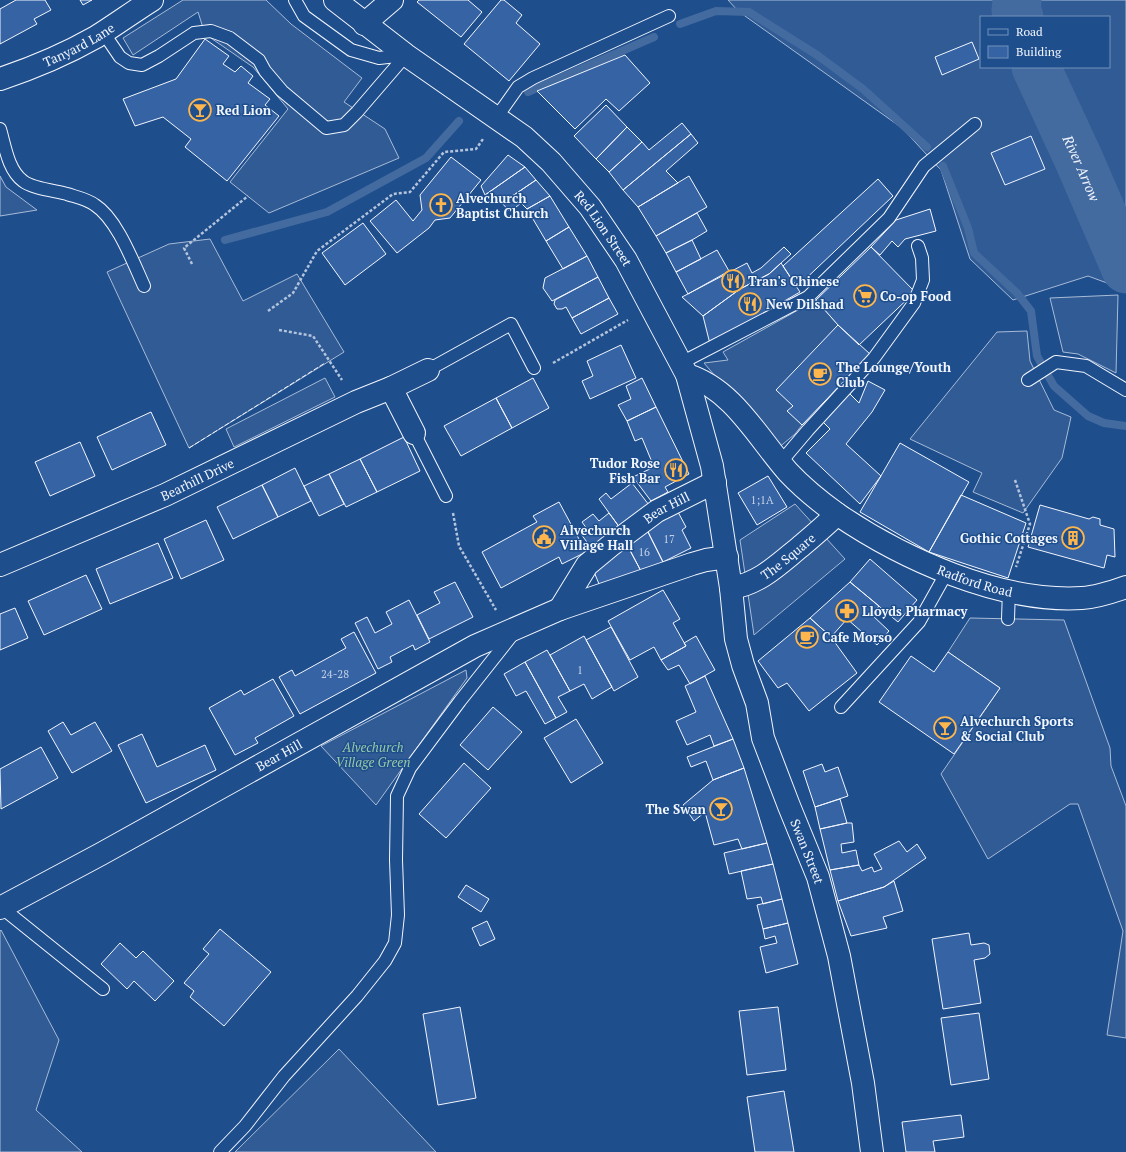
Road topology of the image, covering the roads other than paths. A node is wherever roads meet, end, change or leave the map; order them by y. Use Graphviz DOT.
graph roads {
  1 [pos="152,0"];
  2 [pos="295,0"];
  3 [pos="335,0"];
  4 [pos="392,0"];
  5 [pos="669,16"];
  6 [pos="364,24"];
  7 [pos="103,32"];
  8 [pos="406,55"];
  9 [pos="0,79"];
  10 [pos="496,118"];
  11 [pos="975,124"];
  12 [pos="0,129"];
  13 [pos="918,246"];
  14 [pos="144,286"];
  15 [pos="534,368"];
  16 [pos="684,369"];
  17 [pos="428,370"];
  18 [pos="1028,380"];
  19 [pos="391,388"];
  20 [pos="1126,390"];
  21 [pos="414,434"];
  22 [pos="780,463"];
  23 [pos="715,482"];
  24 [pos="446,496"];
  25 [pos="837,514"];
  26 [pos="727,557"];
  27 [pos="0,565"];
  28 [pos="947,572"];
  29 [pos="1126,587"];
  30 [pos="731,588"];
  31 [pos="1009,590"];
  32 [pos="560,609"];
  33 [pos="1008,619"];
  34 [pos="513,629"];
  35 [pos="841,707"];
  36 [pos="1,907"];
  37 [pos="103,988"];
  38 [pos="220,1152"];
  39 [pos="872,1152"];
  1 -- 7 [label="street, Tanyard Lane"];
  2 -- 8 [label="lane"];
  3 -- 6 [label="street, Red Lion Street"];
  4 -- 6 [label="street"];
  5 -- 10 [label="lane"];
  6 -- 8 [label="street, Red Lion Street"];
  7 -- 8 [label="lane"];
  7 -- 9 [label="street, Tanyard Lane"];
  8 -- 10 [label="street, Red Lion Street"];
  10 -- 16 [label="street, Red Lion Street"];
  11 -- 16 [label="lane"];
  12 -- 14 [label="lane"];
  13 -- 22 [label="lane"];
  15 -- 17 [label="lane"];
  16 -- 22 [label="street, Radford Road"];
  16 -- 23 [label="street, Red Lion Street"];
  17 -- 19 [label="street, Bearhill Drive"];
  18 -- 20 [label="lane"];
  19 -- 21 [label="street"];
  19 -- 27 [label="street, Bearhill Drive"];
  21 -- 24 [label="lane"];
  22 -- 25 [label="street, Radford Road"];
  23 -- 26 [label="street, Red Lion Street"];
  23 -- 32 [label="street, Bear Hill"];
  25 -- 28 [label="street, Radford Road"];
  25 -- 30 [label="street, The Square"];
  26 -- 30 [label="street, Swan Street"];
  26 -- 32 [label="street, Bear Hill"];
  28 -- 31 [label="street, Radford Road"];
  28 -- 35 [label="lane"];
  29 -- 31 [label="street, Radford Road"];
  30 -- 39 [label="street, Swan Street"];
  31 -- 33 [label="lane"];
  32 -- 34 [label="street, Bear Hill"];
  34 -- 36 [label="street, Bear Hill"];
  34 -- 38 [label="lane"];
  36 -- 37 [label="lane"];
}
